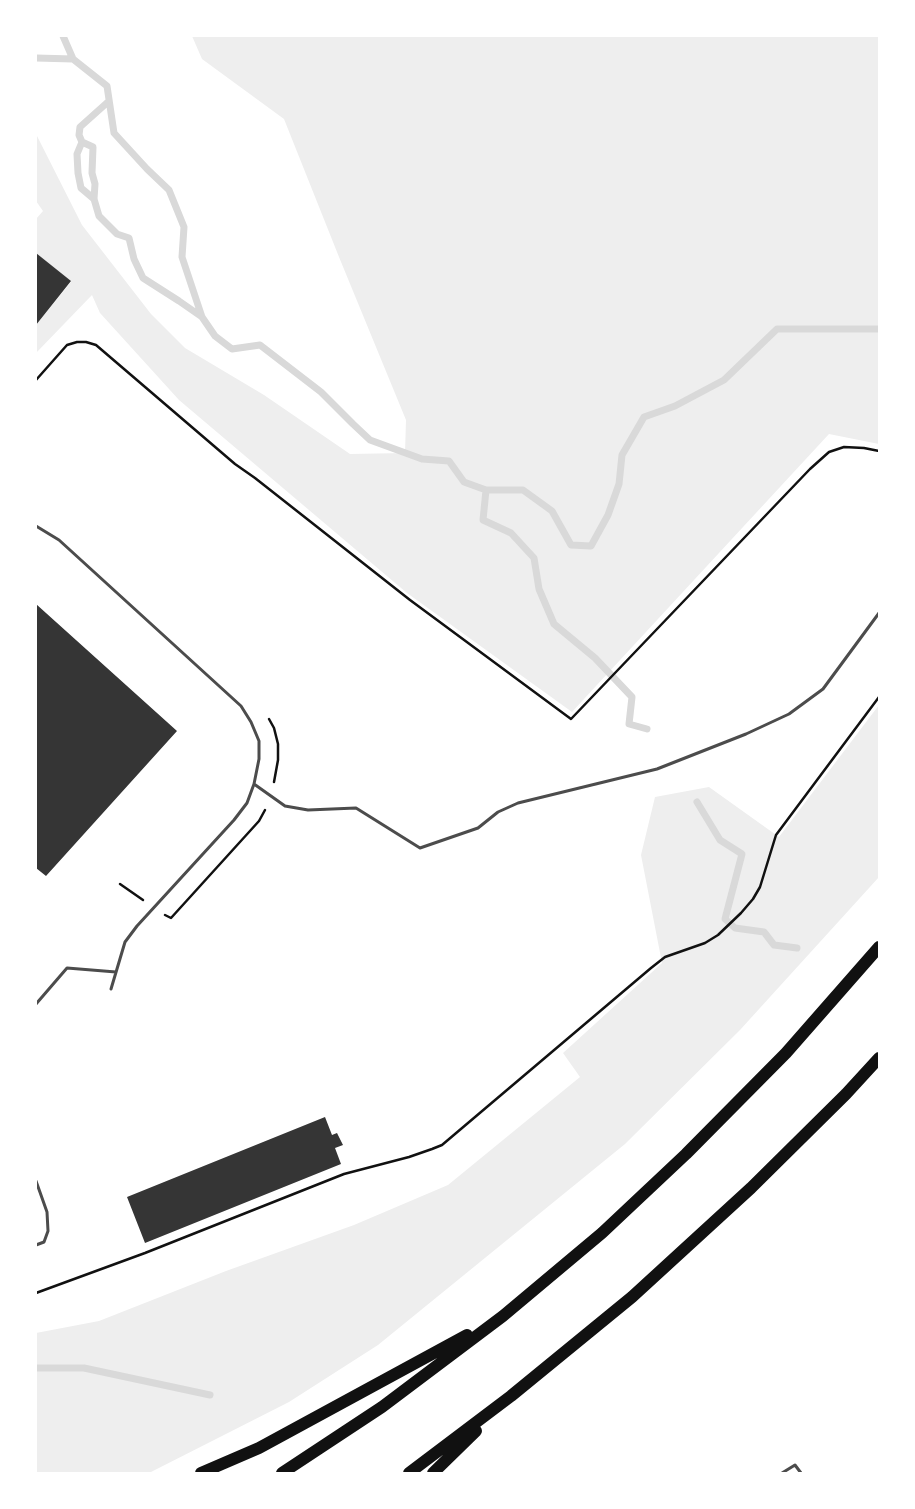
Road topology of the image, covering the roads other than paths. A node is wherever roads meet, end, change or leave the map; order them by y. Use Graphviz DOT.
graph roads {
  1 [pos="36,526"];
  2 [pos="879,613"];
  3 [pos="254,784"];
  4 [pos="879,947"];
  5 [pos="116,972"];
  6 [pos="111,989"];
  7 [pos="36,1004"];
  8 [pos="879,1058"];
  9 [pos="36,1180"];
  10 [pos="36,1246"];
  11 [pos="503,1316"];
  12 [pos="511,1396"];
  13 [pos="201,1473"];
  14 [pos="282,1473"];
  15 [pos="409,1473"];
  16 [pos="433,1473"];
  17 [pos="782,1473"];
  18 [pos="801,1473"];
  1 -- 3 [label="lane"];
  2 -- 3 [label="lane"];
  3 -- 5 [label="lane"];
  4 -- 11 [label="highway"];
  5 -- 6 [label="lane"];
  5 -- 7 [label="lane"];
  8 -- 12 [label="highway"];
  9 -- 10 [label="lane"];
  11 -- 13 [label="highway"];
  11 -- 14 [label="highway"];
  12 -- 15 [label="highway"];
  12 -- 16 [label="highway"];
  17 -- 18 [label="lane"];
}
